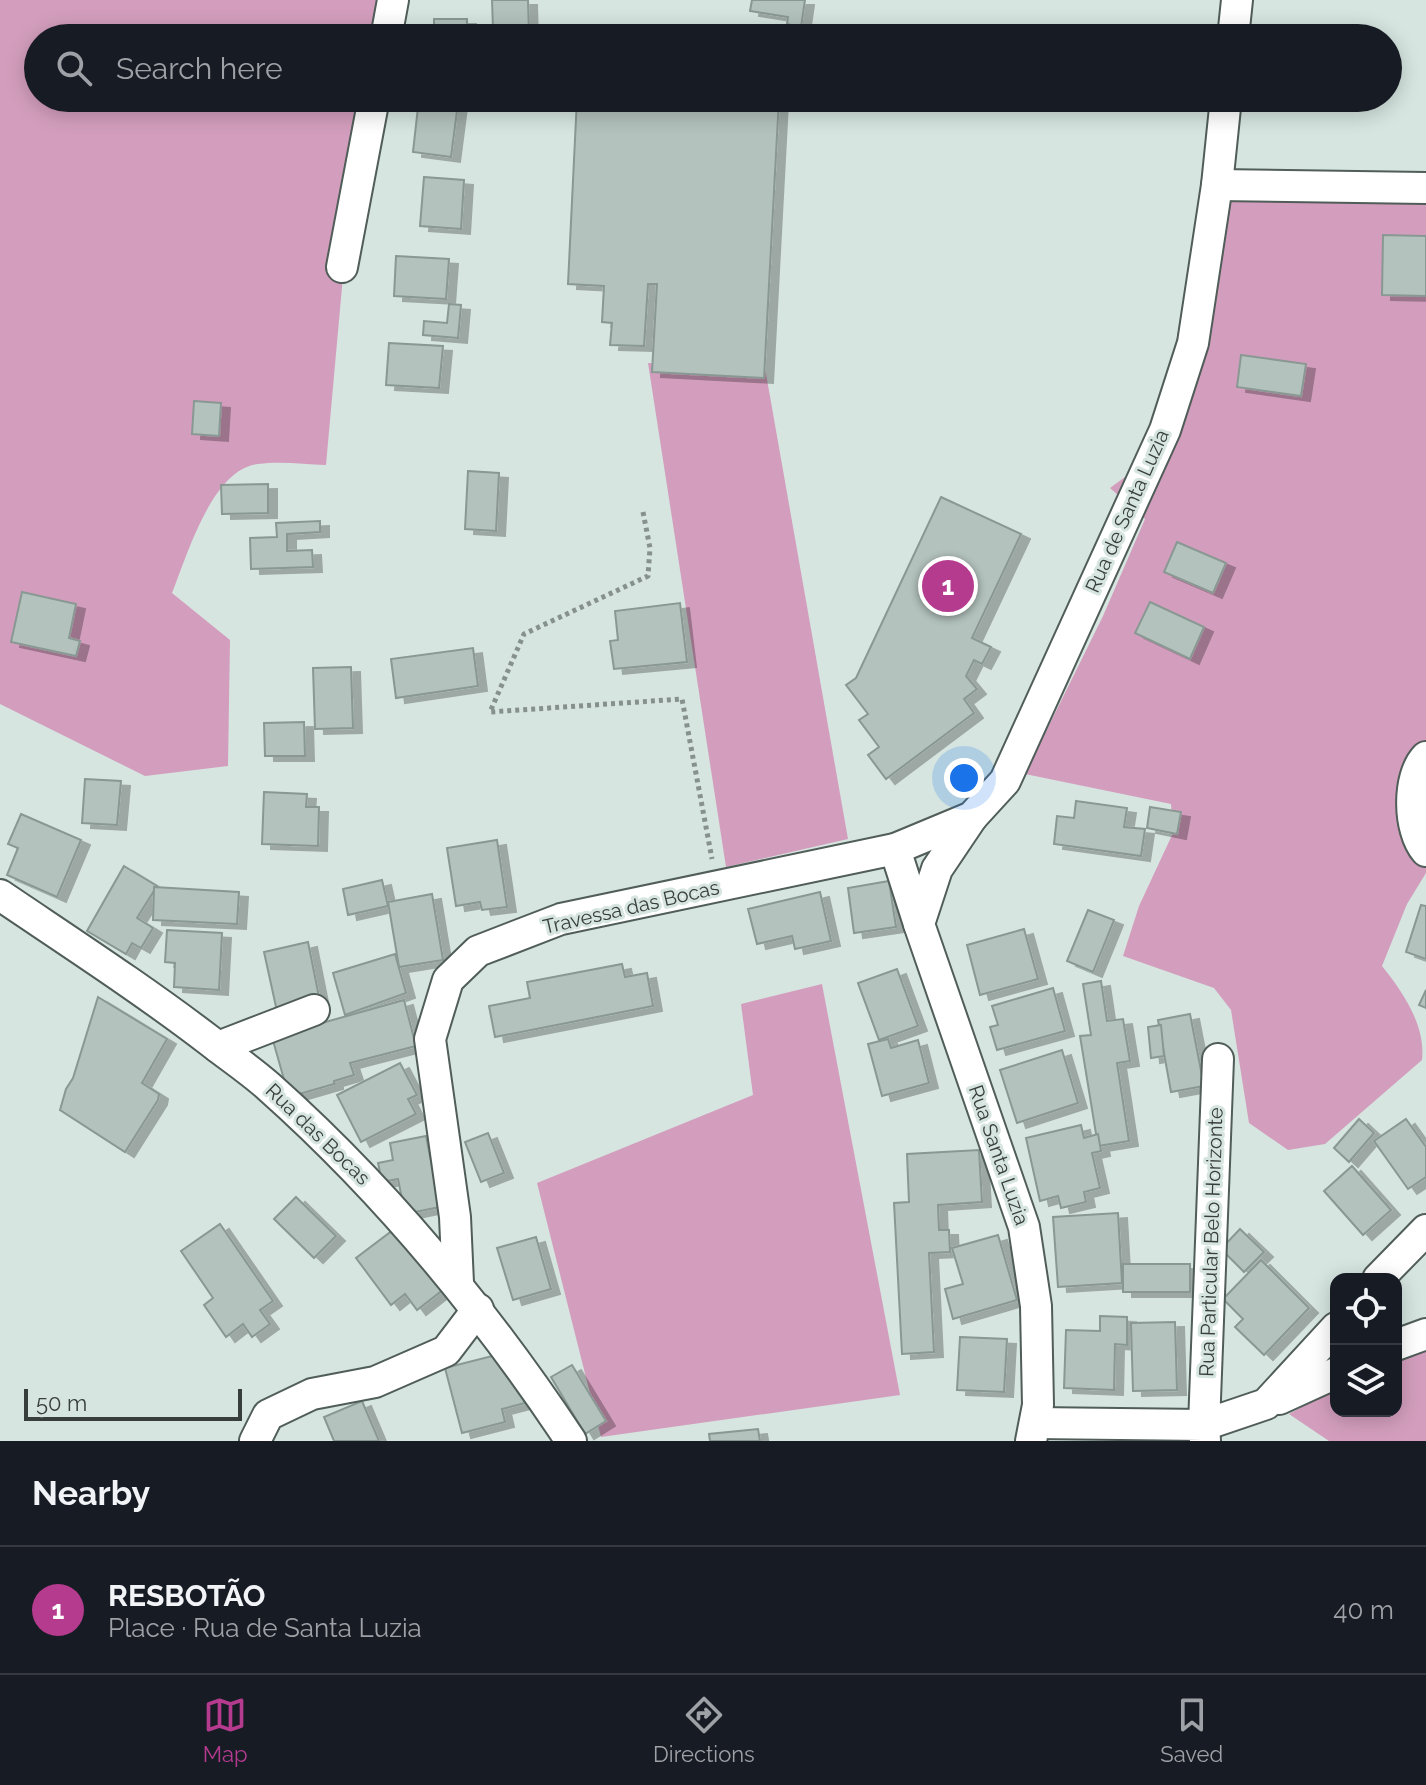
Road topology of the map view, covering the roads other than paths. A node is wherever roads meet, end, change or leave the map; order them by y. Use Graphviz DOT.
graph roads {
  1 [pos="393,0"];
  2 [pos="1237,0"];
  3 [pos="389,24"];
  4 [pos="1234,24"];
  5 [pos="371,112"];
  6 [pos="1225,112"];
  7 [pos="1217,185"];
  8 [pos="1426,188"];
  9 [pos="342,267"];
  10 [pos="1426,757"];
  11 [pos="972,817"];
  12 [pos="895,849"];
  13 [pos="1426,851"];
  14 [pos="0,895"];
  15 [pos="919,924"];
  16 [pos="314,1010"];
  17 [pos="218,1047"];
  18 [pos="1218,1059"];
  19 [pos="1426,1230"];
  20 [pos="1384,1273"];
  21 [pos="458,1283"];
  22 [pos="478,1309"];
  23 [pos="1426,1334"];
  24 [pos="1330,1335"];
  25 [pos="1402,1343"];
  26 [pos="1330,1376"];
  27 [pos="1266,1404"];
  28 [pos="1033,1432"];
  29 [pos="1205,1433"];
  30 [pos="255,1441"];
  31 [pos="571,1441"];
  1 -- 3 [label="street"];
  2 -- 4 [label="street"];
  5 -- 9 [label="street"];
  6 -- 7 [label="street, Rua de Santa Luzia"];
  7 -- 8 [label="street"];
  7 -- 11 [label="street, Rua de Santa Luzia"];
  10 -- 13 [label="street"];
  11 -- 12 [label="street, Rua de Santa Luzia"];
  11 -- 15 [label="street"];
  12 -- 15 [label="street, Rua Santa Luzia"];
  12 -- 21 [label="street, Travessa das Bocas"];
  14 -- 17 [label="street, Rua das Bocas"];
  15 -- 28 [label="street, Rua Santa Luzia"];
  16 -- 17 [label="street"];
  17 -- 21 [label="street, Rua das Bocas"];
  18 -- 29 [label="street, Rua Particular Belo Horizonte"];
  19 -- 20 [label="street"];
  21 -- 22 [label="street, Rua das Bocas"];
  22 -- 30 [label="street"];
  22 -- 31 [label="street, Rua das Bocas"];
  23 -- 25 [label="street"];
  24 -- 27 [label="street"];
  26 -- 27 [label="street"];
  27 -- 29 [label="street"];
  28 -- 29 [label="street"];
}
